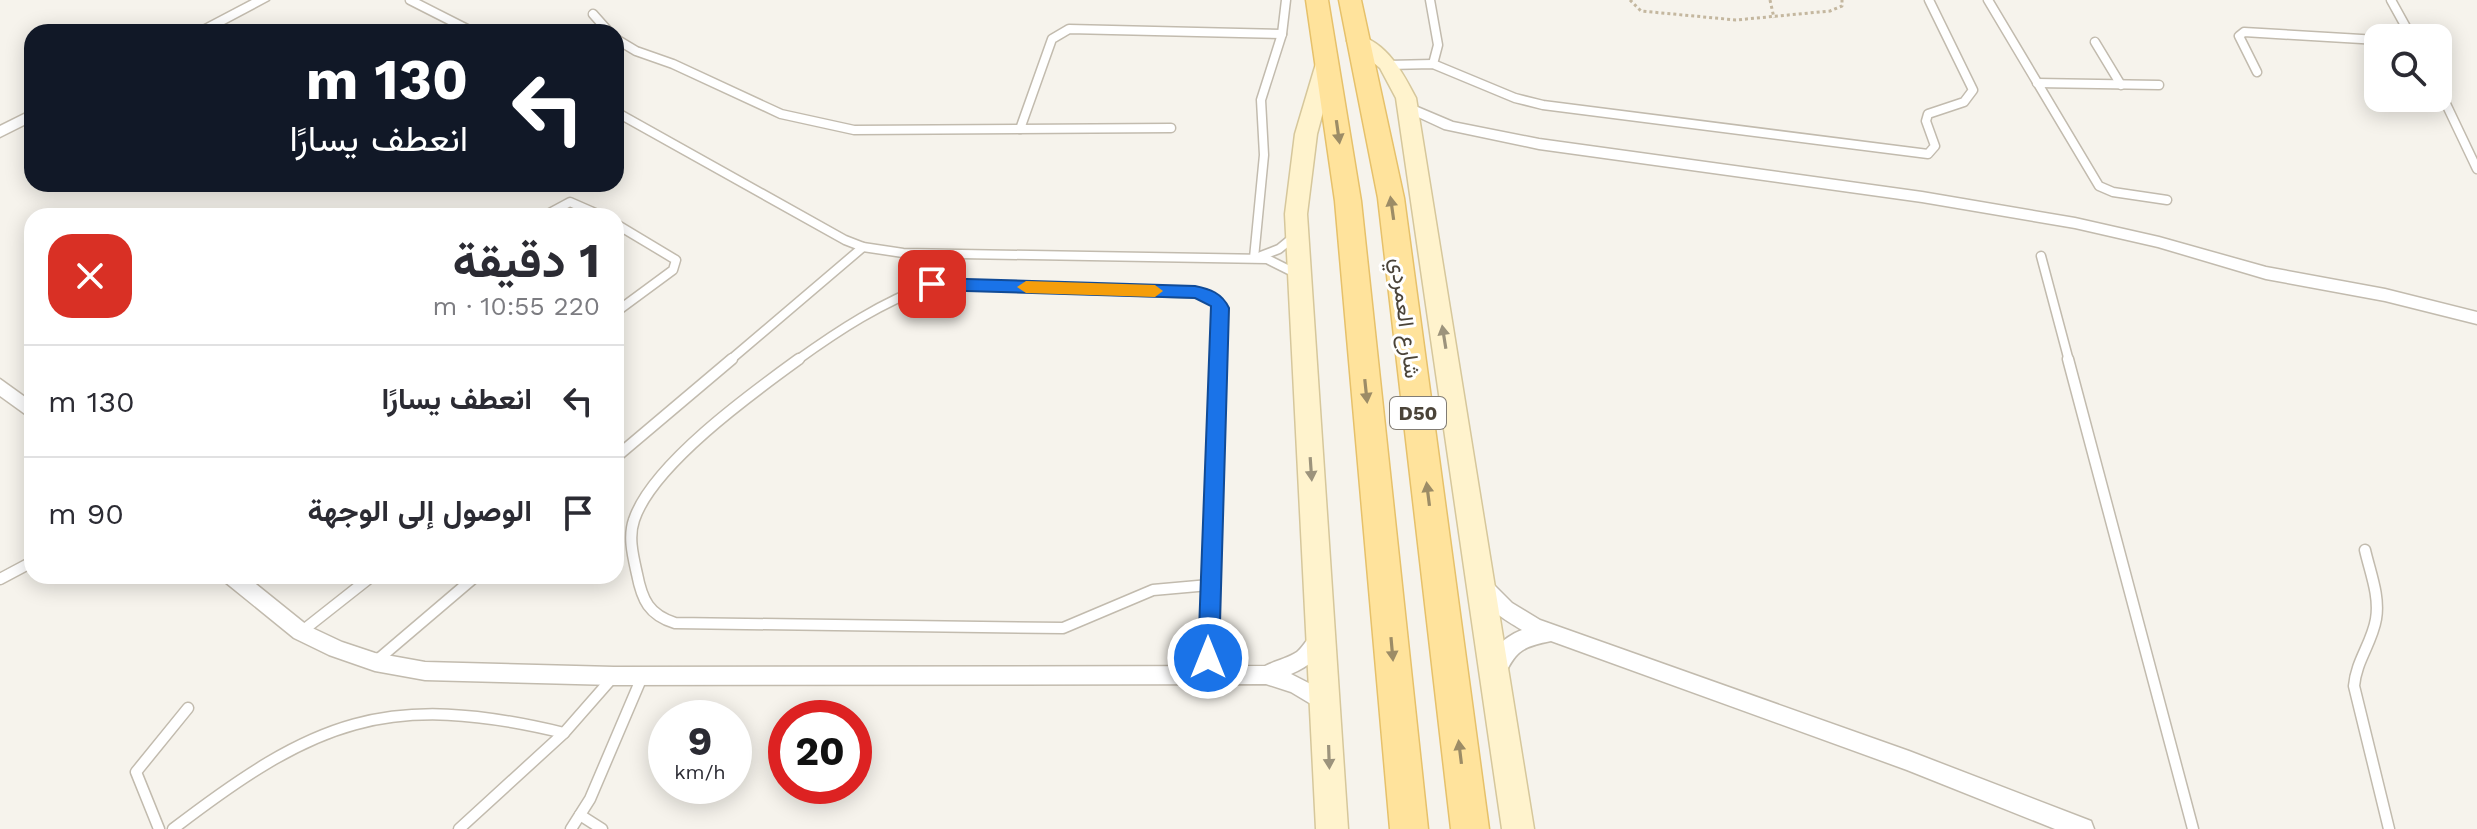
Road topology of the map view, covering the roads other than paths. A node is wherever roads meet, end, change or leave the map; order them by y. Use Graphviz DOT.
graph roads {
  1 [pos="262,0"];
  2 [pos="410,0"];
  3 [pos="1286,0"];
  4 [pos="1317,0"];
  5 [pos="1350,0"];
  6 [pos="1430,0"];
  7 [pos="1929,0"];
  8 [pos="1988,0"];
  9 [pos="2391,0"];
  10 [pos="593,14"];
  11 [pos="214,24"];
  12 [pos="457,24"];
  13 [pos="602,24"];
  14 [pos="2404,24"];
  15 [pos="1282,34"];
  16 [pos="2364,39"];
  17 [pos="1357,41"];
  18 [pos="2095,42"];
  19 [pos="624,44"];
  20 [pos="1327,60"];
  21 [pos="1433,64"];
  22 [pos="1388,65"];
  23 [pos="2257,72"];
  24 [pos="2037,83"];
  25 [pos="2121,85"];
  26 [pos="2159,85"];
  27 [pos="1408,107"];
  28 [pos="2450,112"];
  29 [pos="624,116"];
  30 [pos="24,119"];
  31 [pos="1449,126"];
  32 [pos="1171,128"];
  33 [pos="1020,129"];
  34 [pos="0,132"];
  35 [pos="1413,139"];
  36 [pos="2477,169"];
  37 [pos="2167,200"];
  38 [pos="559,208"];
  39 [pos="584,208"];
  40 [pos="624,229"];
  41 [pos="1296,235"];
  42 [pos="863,247"];
  43 [pos="2041,256"];
  44 [pos="1254,258"];
  45 [pos="1299,275"];
  46 [pos="624,306"];
  47 [pos="2477,318"];
  48 [pos="0,386"];
  49 [pos="24,406"];
  50 [pos="624,450"];
  51 [pos="2365,550"];
  52 [pos="24,566"];
  53 [pos="0,579"];
  54 [pos="242,584"];
  55 [pos="362,584"];
  56 [pos="467,584"];
  57 [pos="1209,585"];
  58 [pos="1483,587"];
  59 [pos="301,632"];
  60 [pos="1549,633"];
  61 [pos="1321,638"];
  62 [pos="375,662"];
  63 [pos="1494,674"];
  64 [pos="1266,675"];
  65 [pos="614,676"];
  66 [pos="643,676"];
  67 [pos="1208,676"];
  68 [pos="1326,703"];
  69 [pos="188,708"];
  70 [pos="564,733"];
  71 [pos="580,815"];
  72 [pos="159,829"];
  73 [pos="173,829"];
  74 [pos="459,829"];
  75 [pos="571,829"];
  76 [pos="602,829"];
  77 [pos="1332,829"];
  78 [pos="1409,829"];
  79 [pos="1470,829"];
  80 [pos="1518,829"];
  81 [pos="2083,829"];
  82 [pos="2193,829"];
  83 [pos="2389,829"];
  1 -- 11 [label="street"];
  2 -- 12 [label="lane"];
  3 -- 15 [label="lane"];
  4 -- 20 [label="main road, شارع العمردي / D50"];
  5 -- 17 [label="main road, شارع العمردي / D50"];
  6 -- 21 [label="lane"];
  7 -- 21 [label="lane"];
  8 -- 24 [label="lane"];
  9 -- 14 [label="lane"];
  10 -- 13 [label="lane"];
  15 -- 33 [label="lane"];
  15 -- 44 [label="lane"];
  16 -- 23 [label="lane"];
  17 -- 22 [label="street"];
  79 -- 17 [label="main road, شارع العمردي / D50, one-way"];
  18 -- 25 [label="lane"];
  19 -- 33 [label="lane"];
  20 -- 41 [label="street"];
  20 -- 78 [label="main road, شارع العمردي / D50, one-way"];
  21 -- 22 [label="lane"];
  22 -- 27 [label="street"];
  24 -- 25 [label="lane"];
  24 -- 37 [label="lane"];
  25 -- 26 [label="lane"];
  27 -- 31 [label="street"];
  27 -- 35 [label="street"];
  28 -- 36 [label="lane"];
  29 -- 42 [label="lane"];
  30 -- 34 [label="street"];
  31 -- 35 [label="street"];
  31 -- 47 [label="street"];
  32 -- 33 [label="lane"];
  58 -- 35 [label="street, one-way"];
  38 -- 39 [label="lane"];
  40 -- 46 [label="lane"];
  41 -- 44 [label="lane"];
  41 -- 45 [label="street"];
  42 -- 44 [label="lane"];
  42 -- 50 [label="lane"];
  43 -- 82 [label="lane"];
  44 -- 45 [label="lane"];
  45 -- 61 [label="street, one-way"];
  48 -- 49 [label="street"];
  51 -- 83 [label="lane"];
  52 -- 53 [label="lane"];
  54 -- 59 [label="street"];
  55 -- 59 [label="lane"];
  56 -- 62 [label="lane"];
  57 -- 57 [label="lane"];
  57 -- 67 [label="lane"];
  58 -- 60 [label="street"];
  58 -- 63 [label="street"];
  59 -- 62 [label="street"];
  60 -- 63 [label="street"];
  60 -- 81 [label="street"];
  61 -- 64 [label="street"];
  61 -- 68 [label="street"];
  62 -- 65 [label="street"];
  63 -- 80 [label="street"];
  64 -- 67 [label="street"];
  64 -- 68 [label="street"];
  65 -- 66 [label="street"];
  65 -- 70 [label="lane"];
  66 -- 67 [label="street"];
  66 -- 71 [label="lane"];
  68 -- 77 [label="street, one-way"];
  69 -- 72 [label="lane"];
  70 -- 73 [label="lane"];
  70 -- 74 [label="lane"];
  71 -- 75 [label="lane"];
  71 -- 76 [label="lane"];
}
